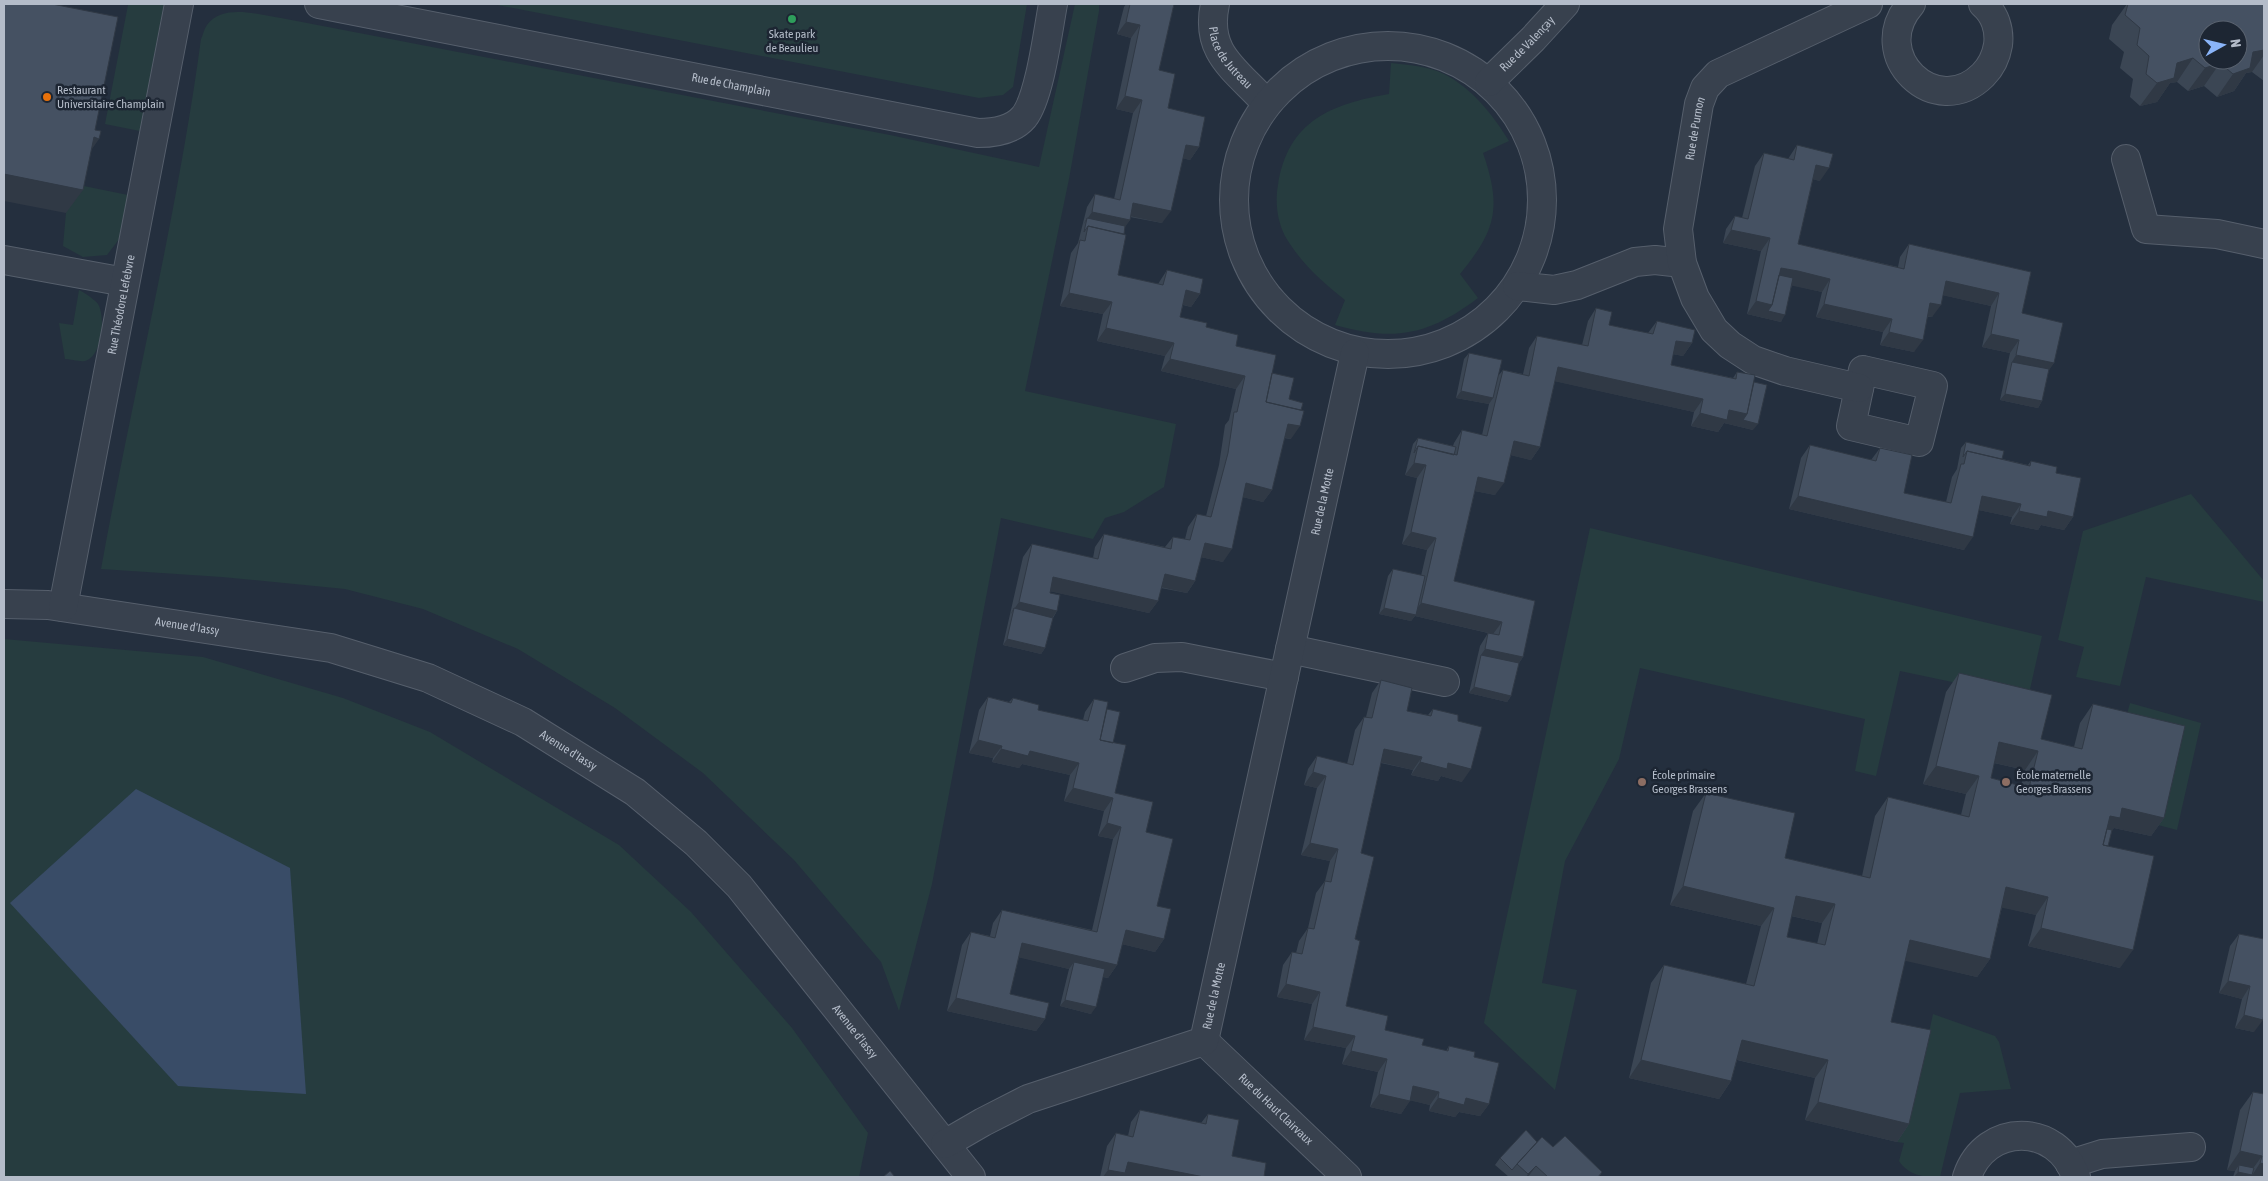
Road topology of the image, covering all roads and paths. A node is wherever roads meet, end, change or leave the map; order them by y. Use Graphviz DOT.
graph roads {
  1 [pos="179,4"];
  2 [pos="319,4"];
  3 [pos="1053,4"];
  4 [pos="1213,4"];
  5 [pos="1564,4"];
  6 [pos="1868,4"];
  7 [pos="1984,4"];
  8 [pos="1900,6"];
  9 [pos="1489,82"];
  10 [pos="1267,104"];
  11 [pos="2126,159"];
  12 [pos="2264,244"];
  13 [pos="4,260"];
  14 [pos="1682,263"];
  15 [pos="125,282"];
  16 [pos="1517,286"];
  17 [pos="1354,353"];
  18 [pos="1859,388"];
  19 [pos="4,604"];
  20 [pos="63,607"];
  21 [pos="1290,649"];
  22 [pos="1125,668"];
  23 [pos="1284,677"];
  24 [pos="1445,682"];
  25 [pos="1204,1041"];
  26 [pos="945,1144"];
  27 [pos="2190,1147"];
  28 [pos="2073,1170"];
  29 [pos="971,1177"];
  30 [pos="1347,1177"];
  31 [pos="1967,1177"];
  1 -- 15 [label="street, Rue Théodore Lefebvre"];
  2 -- 3 [label="street, Rue de Champlain"];
  4 -- 10 [label="street, Place de Jutreau"];
  5 -- 9 [label="street, Rue de Valençay"];
  6 -- 14 [label="street, Rue de Purnon"];
  7 -- 8 [label="street"];
  9 -- 10 [label="street"];
  9 -- 16 [label="street"];
  10 -- 17 [label="street"];
  11 -- 12 [label="street"];
  13 -- 15 [label="street"];
  14 -- 16 [label="street"];
  14 -- 18 [label="street, Rue de Purnon"];
  15 -- 20 [label="street, Rue Théodore Lefebvre"];
  16 -- 17 [label="street"];
  17 -- 21 [label="street, Rue de la Motte"];
  19 -- 20 [label="street, Avenue d'Iassy"];
  20 -- 26 [label="street, Avenue d'Iassy"];
  21 -- 23 [label="street, Rue de la Motte"];
  21 -- 24 [label="street"];
  22 -- 23 [label="street"];
  23 -- 25 [label="street, Rue de la Motte"];
  25 -- 26 [label="street, Rue de la Motte"];
  25 -- 30 [label="street, Rue du Haut Clairvaux"];
  26 -- 29 [label="street, Avenue d'Iassy"];
  27 -- 28 [label="street"];
  28 -- 31 [label="street"];
}
